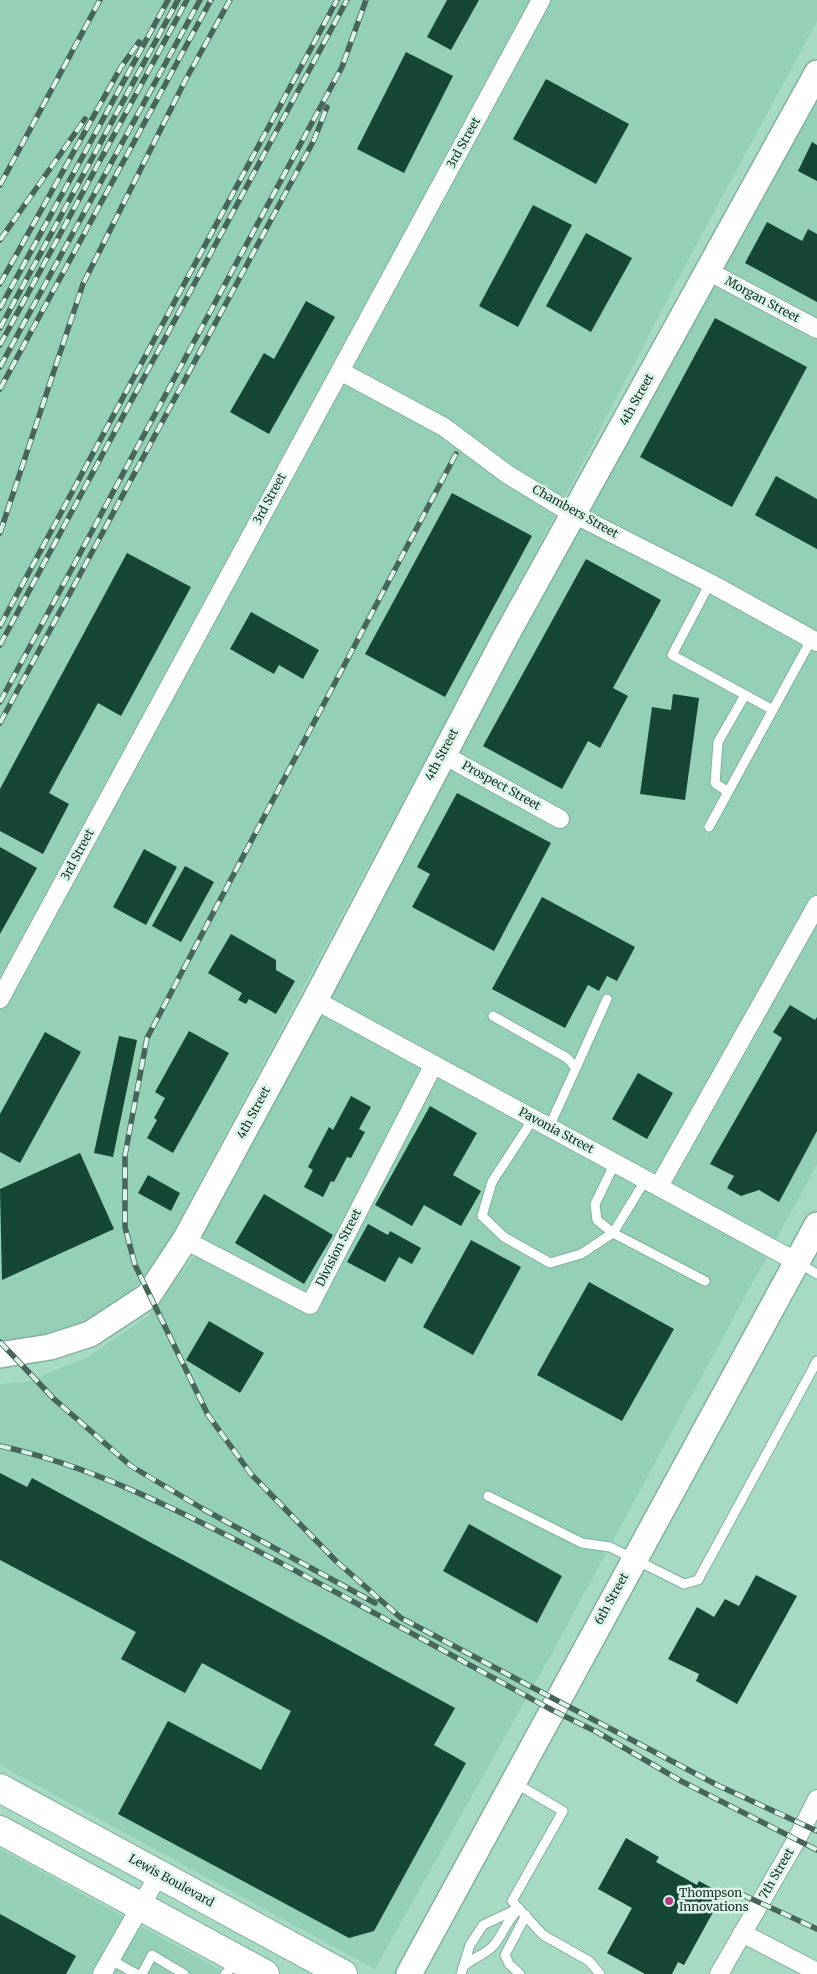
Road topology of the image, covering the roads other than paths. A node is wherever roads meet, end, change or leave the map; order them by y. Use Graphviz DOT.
graph roads {
  1 [pos="542,0"];
  2 [pos="817,73"];
  3 [pos="708,271"];
  4 [pos="817,330"];
  5 [pos="340,370"];
  6 [pos="574,514"];
  7 [pos="710,583"];
  8 [pos="814,641"];
  9 [pos="745,695"];
  10 [pos="773,710"];
  11 [pos="442,754"];
  12 [pos="728,792"];
  13 [pos="560,818"];
  14 [pos="709,827"];
  15 [pos="817,905"];
  16 [pos="0,998"];
  17 [pos="606,999"];
  18 [pos="315,1000"];
  19 [pos="493,1016"];
  20 [pos="433,1066"];
  21 [pos="576,1068"];
  22 [pos="532,1119"];
  23 [pos="548,1128"];
  24 [pos="615,1163"];
  25 [pos="653,1183"];
  26 [pos="817,1225"];
  27 [pos="613,1233"];
  28 [pos="185,1240"];
  29 [pos="807,1268"];
  30 [pos="705,1281"];
  31 [pos="0,1355"];
  32 [pos="817,1361"];
  33 [pos="488,1496"];
  34 [pos="633,1560"];
  35 [pos="513,1782"];
  36 [pos="0,1788"];
  37 [pos="817,1799"];
  38 [pos="0,1830"];
  39 [pos="159,1874"];
  40 [pos="140,1906"];
  41 [pos="523,1912"];
  42 [pos="742,1933"];
  43 [pos="465,1965"];
  44 [pos="106,1967"];
  45 [pos="232,1967"];
  46 [pos="817,1972"];
  47 [pos="136,1974"];
  48 [pos="142,1974"];
  49 [pos="184,1974"];
  50 [pos="265,1974"];
  51 [pos="343,1974"];
  52 [pos="409,1974"];
  53 [pos="461,1974"];
  54 [pos="520,1974"];
  55 [pos="600,1974"];
  56 [pos="719,1974"];
  1 -- 5 [label="street, 3rd Street"];
  2 -- 3 [label="main road, 4th Street"];
  3 -- 4 [label="street, Morgan Street"];
  3 -- 6 [label="main road, 4th Street"];
  5 -- 6 [label="street, Chambers Street"];
  5 -- 16 [label="street, 3rd Street"];
  6 -- 7 [label="street, Chambers Street"];
  6 -- 11 [label="main road, 4th Street"];
  7 -- 8 [label="street, Chambers Street"];
  7 -- 9 [label="lane"];
  8 -- 10 [label="lane"];
  9 -- 10 [label="lane"];
  9 -- 12 [label="lane"];
  10 -- 12 [label="lane"];
  11 -- 13 [label="street, Prospect Street"];
  11 -- 18 [label="main road, 4th Street"];
  12 -- 14 [label="lane"];
  15 -- 25 [label="street"];
  17 -- 21 [label="lane"];
  18 -- 20 [label="street, Pavonia Street"];
  18 -- 28 [label="main road, 4th Street"];
  19 -- 21 [label="lane"];
  20 -- 22 [label="street, Pavonia Street"];
  20 -- 28 [label="street, Division Street"];
  21 -- 23 [label="lane"];
  22 -- 23 [label="street, Pavonia Street"];
  22 -- 27 [label="lane"];
  23 -- 24 [label="street, Pavonia Street"];
  24 -- 25 [label="street, Pavonia Street"];
  24 -- 27 [label="lane"];
  25 -- 27 [label="lane"];
  25 -- 29 [label="street, Pavonia Street"];
  26 -- 29 [label="main road, 6th Street"];
  27 -- 30 [label="lane"];
  28 -- 31 [label="main road, 4th Street"];
  29 -- 34 [label="main road, 6th Street"];
  32 -- 34 [label="lane"];
  33 -- 34 [label="lane"];
  34 -- 35 [label="main road, 6th Street"];
  35 -- 41 [label="lane"];
  35 -- 52 [label="main road, 6th Street"];
  36 -- 39 [label="main road, Lewis Boulevard"];
  37 -- 42 [label="street, 7th Street"];
  38 -- 40 [label="main road"];
  39 -- 40 [label="street"];
  39 -- 51 [label="main road, Lewis Boulevard"];
  40 -- 44 [label="street"];
  40 -- 45 [label="main road"];
  41 -- 43 [label="lane"];
  41 -- 43 [label="lane"];
  41 -- 54 [label="lane"];
  41 -- 55 [label="lane"];
  42 -- 46 [label="street"];
  42 -- 56 [label="street, 7th Street"];
  43 -- 53 [label="lane"];
  44 -- 47 [label="lane"];
  45 -- 50 [label="main road"];
  48 -- 49 [label="lane"];
}
